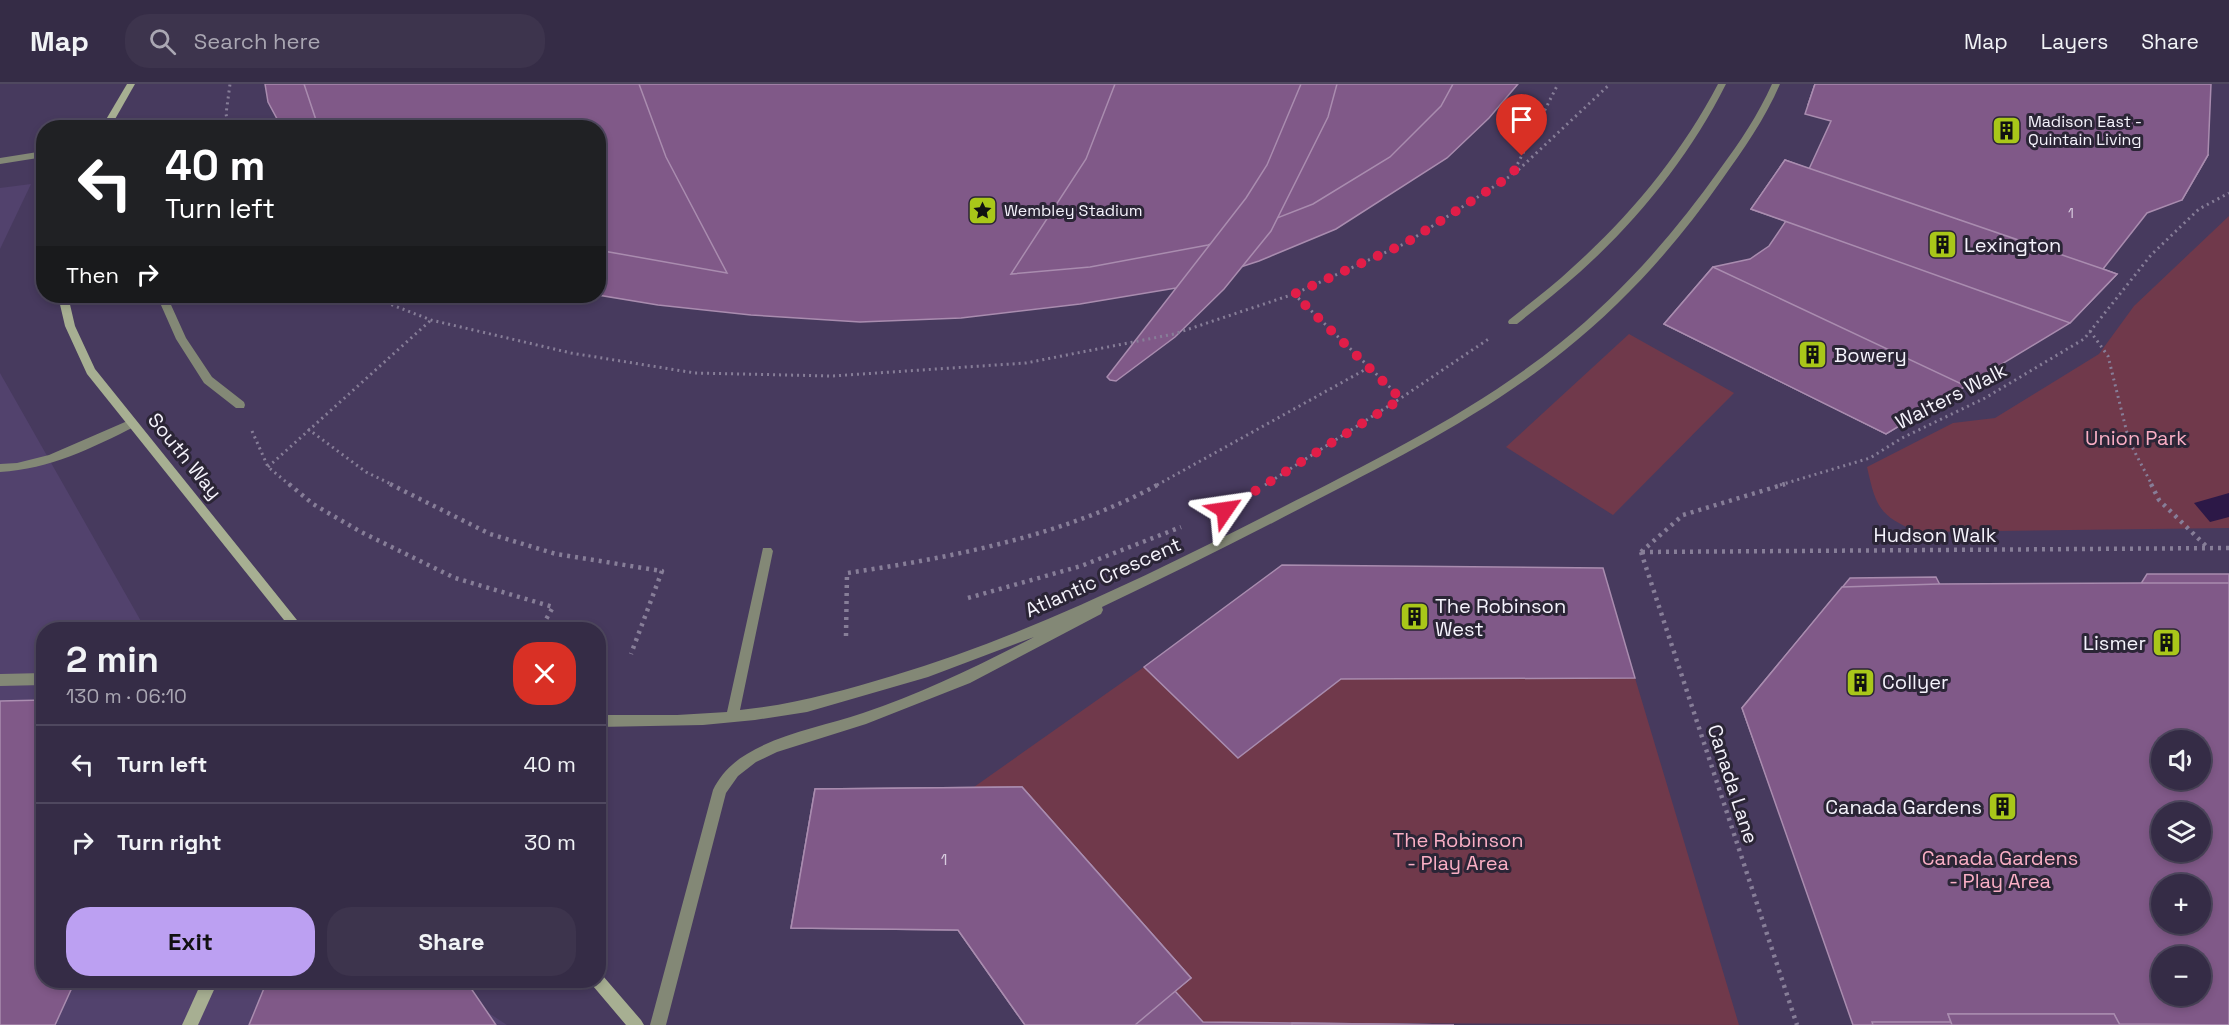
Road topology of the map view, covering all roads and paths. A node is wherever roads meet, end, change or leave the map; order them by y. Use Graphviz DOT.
graph roads {
  1 [pos="131,84"];
  2 [pos="230,84"];
  3 [pos="1558,84"];
  4 [pos="1610,84"];
  5 [pos="1722,84"];
  6 [pos="1776,84"];
  7 [pos="110,120"];
  8 [pos="227,120"];
  9 [pos="36,155"];
  10 [pos="0,162"];
  11 [pos="1512,175"];
  12 [pos="2229,193"];
  13 [pos="1294,294"];
  14 [pos="65,303"];
  15 [pos="165,303"];
  16 [pos="387,303"];
  17 [pos="431,320"];
  18 [pos="1513,322"];
  19 [pos="2090,331"];
  20 [pos="1368,368"];
  21 [pos="1401,399"];
  22 [pos="240,405"];
  23 [pos="132,423"];
  24 [pos="308,429"];
  25 [pos="268,467"];
  26 [pos="0,468"];
  27 [pos="1255,491"];
  28 [pos="1185,525"];
  29 [pos="2208,548"];
  30 [pos="2229,548"];
  31 [pos="766,551"];
  32 [pos="1641,552"];
  33 [pos="1182,564"];
  34 [pos="968,598"];
  35 [pos="293,622"];
  36 [pos="545,622"];
  37 [pos="846,636"];
  38 [pos="631,654"];
  39 [pos="36,679"];
  40 [pos="0,680"];
  41 [pos="732,717"];
  42 [pos="606,721"];
  43 [pos="207,988"];
  44 [pos="604,988"];
  45 [pos="190,1025"];
  46 [pos="636,1025"];
  47 [pos="658,1025"];
  48 [pos="1797,1025"];
  1 -- 7 [label="main road"];
  2 -- 8 [label="path"];
  3 -- 11 [label="path"];
  4 -- 11 [label="path"];
  5 -- 18 [label="street"];
  6 -- 33 [label="street, Atlantic Crescent"];
  9 -- 10 [label="street"];
  11 -- 13 [label="path"];
  12 -- 19 [label="path, Walters Walk"];
  13 -- 17 [label="path"];
  13 -- 20 [label="path"];
  14 -- 23 [label="main road, South Way"];
  15 -- 22 [label="street"];
  16 -- 17 [label="path"];
  17 -- 24 [label="path"];
  18 -- 21 [label="path"];
  19 -- 29 [label="path"];
  19 -- 32 [label="path, Walters Walk"];
  20 -- 21 [label="path"];
  20 -- 37 [label="path"];
  21 -- 27 [label="path"];
  22 -- 25 [label="path"];
  23 -- 26 [label="street"];
  23 -- 35 [label="main road, South Way"];
  24 -- 25 [label="path"];
  24 -- 38 [label="path"];
  25 -- 36 [label="path"];
  28 -- 34 [label="path"];
  29 -- 30 [label="path, Hudson Walk"];
  29 -- 32 [label="path, Hudson Walk"];
  31 -- 41 [label="street"];
  32 -- 48 [label="path, Canada Lane"];
  33 -- 41 [label="street, Atlantic Crescent"];
  33 -- 47 [label="street"];
  39 -- 40 [label="street"];
  41 -- 42 [label="street, Atlantic Crescent"];
  43 -- 45 [label="main road"];
  44 -- 46 [label="main road"];
}
